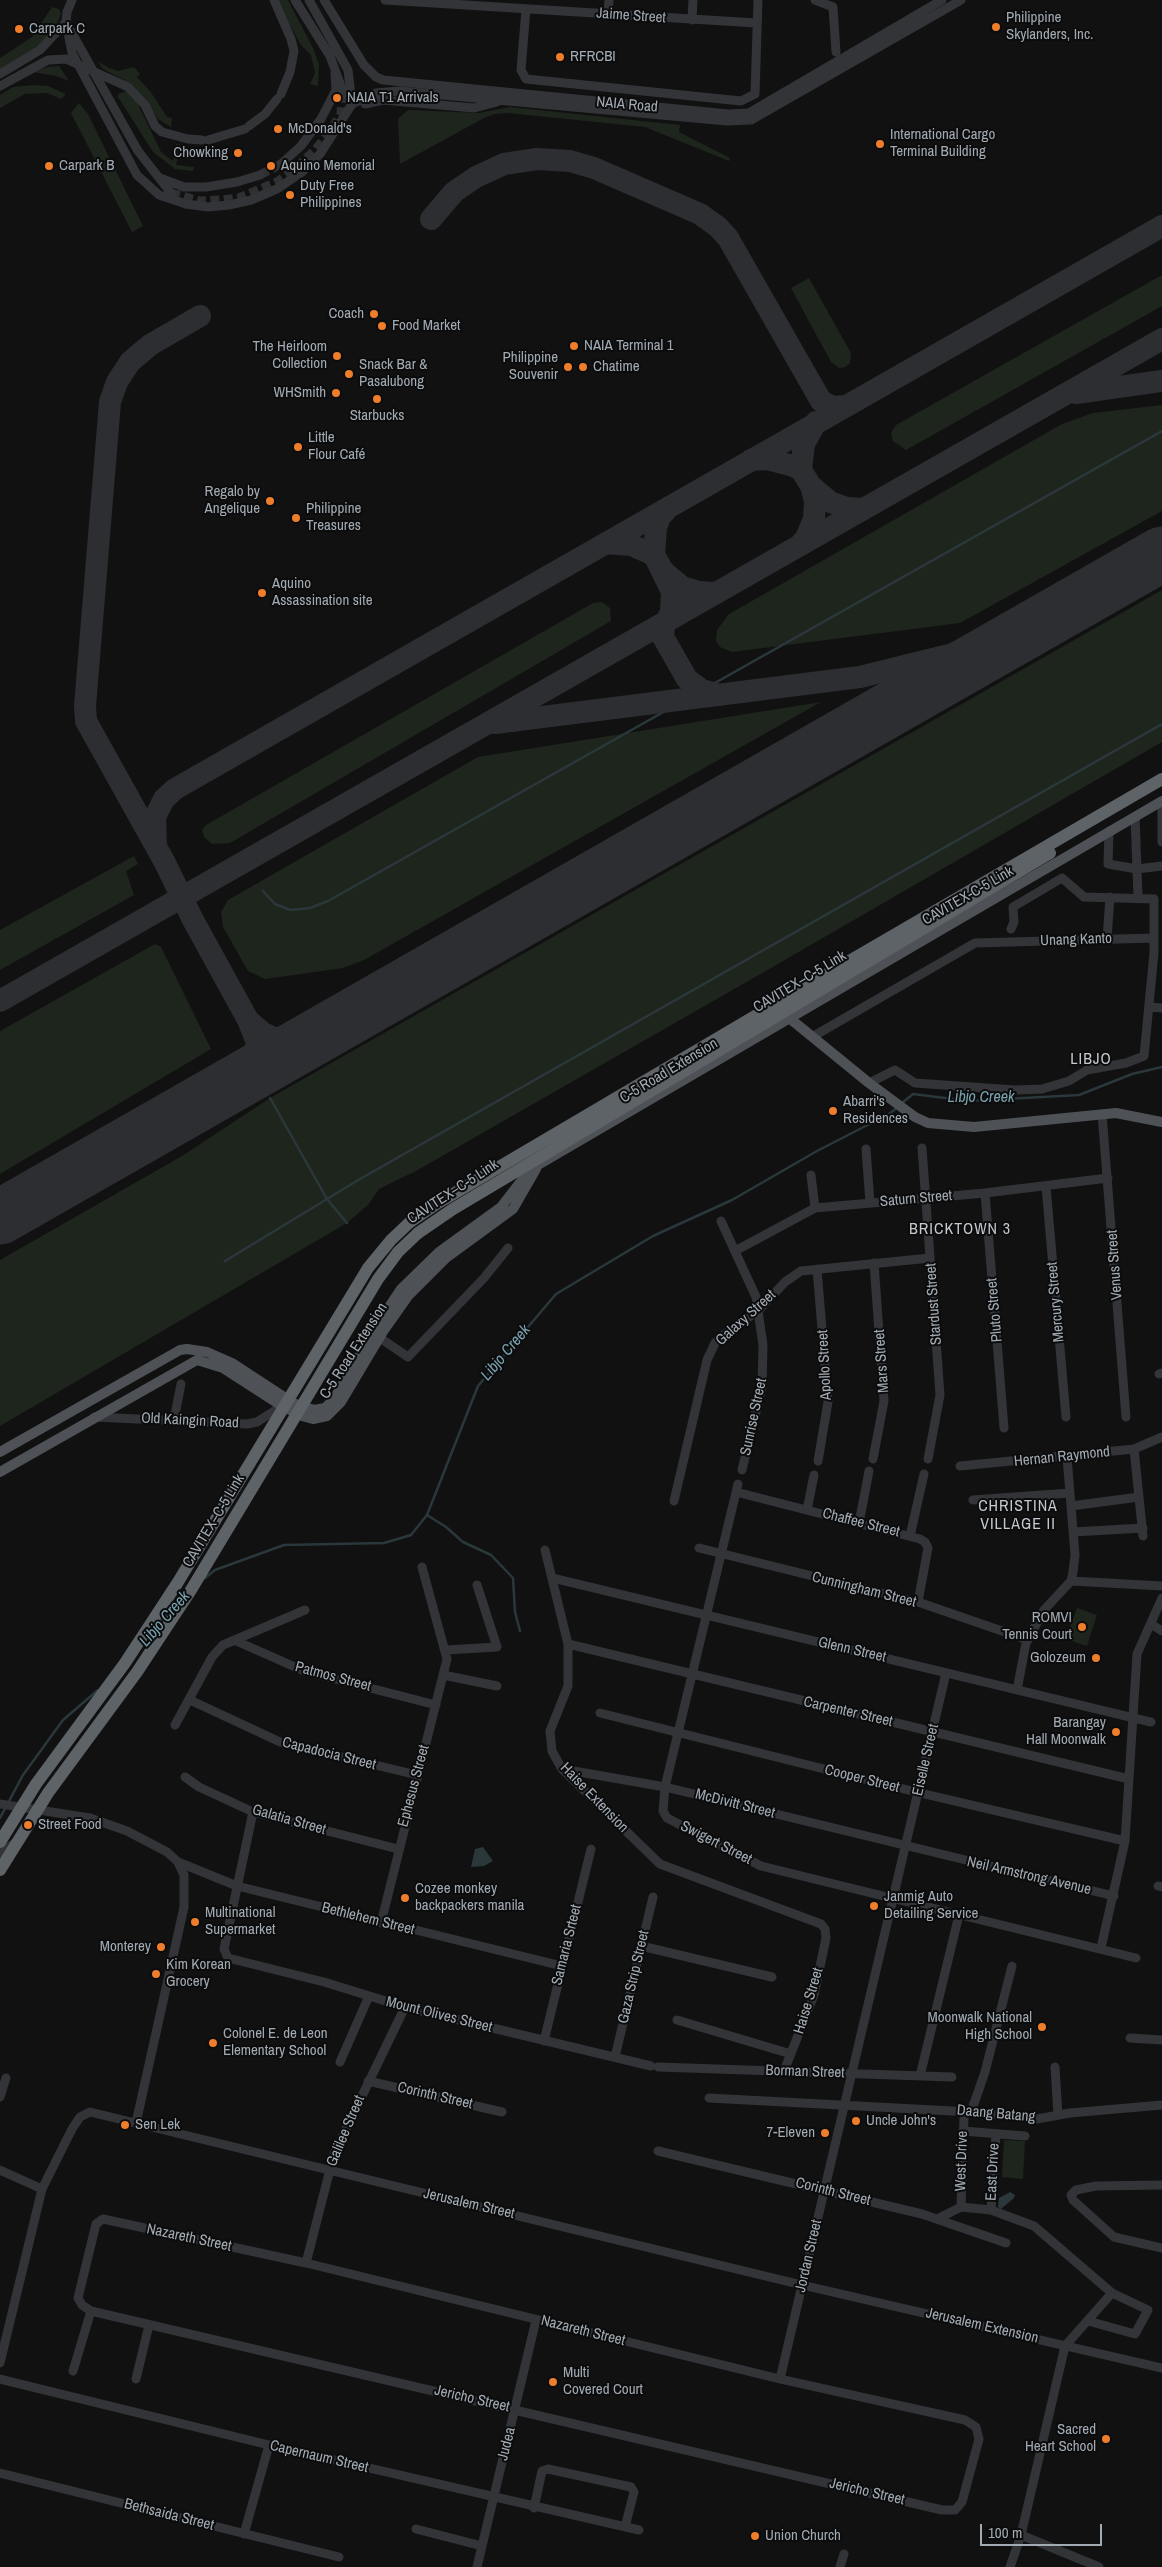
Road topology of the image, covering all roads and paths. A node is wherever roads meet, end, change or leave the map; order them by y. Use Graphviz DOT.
graph roads {
  1 [pos="72,0"];
  2 [pos="274,0"];
  3 [pos="295,0"];
  4 [pos="324,0"];
  5 [pos="385,0"];
  6 [pos="609,0"];
  7 [pos="693,0"];
  8 [pos="758,0"];
  9 [pos="815,0"];
  10 [pos="942,0"];
  11 [pos="961,0"];
  12 [pos="310,2"];
  13 [pos="447,2"];
  14 [pos="526,9"];
  15 [pos="608,15"];
  16 [pos="692,20"];
  17 [pos="66,22"];
  18 [pos="756,24"];
  19 [pos="836,52"];
  20 [pos="78,64"];
  21 [pos="92,70"];
  22 [pos="336,73"];
  23 [pos="0,74"];
  24 [pos="0,86"];
  25 [pos="342,96"];
  26 [pos="500,101"];
  27 [pos="352,104"];
  28 [pos="341,114"];
  29 [pos="280,164"];
  30 [pos="152,171"];
  31 [pos="260,175"];
  32 [pos="171,194"];
  33 [pos="1162,779"];
  34 [pos="1162,788"];
  35 [pos="1162,801"];
  36 [pos="1162,810"];
  37 [pos="1135,816"];
  38 [pos="1109,831"];
  39 [pos="1162,842"];
  40 [pos="1162,866"];
  41 [pos="1137,869"];
  42 [pos="1110,897"];
  43 [pos="1138,898"];
  44 [pos="1011,929"];
  45 [pos="1154,938"];
  46 [pos="1107,939"];
  47 [pos="1150,1008"];
  48 [pos="1162,1008"];
  49 [pos="788,1017"];
  50 [pos="812,1037"];
  51 [pos="869,1083"];
  52 [pos="1102,1114"];
  53 [pos="1162,1122"];
  54 [pos="922,1148"];
  55 [pos="866,1149"];
  56 [pos="538,1165"];
  57 [pos="811,1175"];
  58 [pos="1108,1178"];
  59 [pos="1046,1186"];
  60 [pos="985,1193"];
  61 [pos="926,1199"];
  62 [pos="870,1203"];
  63 [pos="815,1208"];
  64 [pos="721,1221"];
  65 [pos="508,1248"];
  66 [pos="735,1251"];
  67 [pos="930,1258"];
  68 [pos="874,1263"];
  69 [pos="817,1269"];
  70 [pos="759,1310"];
  71 [pos="380,1338"];
  72 [pos="181,1384"];
  73 [pos="282,1406"];
  74 [pos="93,1417"];
  75 [pos="1066,1417"];
  76 [pos="1126,1417"];
  77 [pos="174,1420"];
  78 [pos="1004,1428"];
  79 [pos="1162,1437"];
  80 [pos="1134,1449"];
  81 [pos="0,1452"];
  82 [pos="1067,1457"];
  83 [pos="873,1459"];
  84 [pos="928,1459"];
  85 [pos="818,1461"];
  86 [pos="960,1466"];
  87 [pos="742,1470"];
  88 [pos="869,1471"];
  89 [pos="0,1472"];
  90 [pos="924,1474"];
  91 [pos="814,1475"];
  92 [pos="737,1488"];
  93 [pos="1070,1493"];
  94 [pos="1140,1497"];
  95 [pos="973,1500"];
  96 [pos="674,1502"];
  97 [pos="1071,1506"];
  98 [pos="807,1510"];
  99 [pos="859,1523"];
  100 [pos="1073,1532"];
  101 [pos="910,1536"];
  102 [pos="699,1548"];
  103 [pos="545,1550"];
  104 [pos="721,1553"];
  105 [pos="422,1567"];
  106 [pos="553,1578"];
  107 [pos="1070,1581"];
  108 [pos="477,1585"];
  109 [pos="1162,1586"];
  110 [pos="1162,1598"];
  111 [pos="918,1602"];
  112 [pos="305,1610"];
  113 [pos="708,1616"];
  114 [pos="1151,1624"];
  115 [pos="1162,1631"];
  116 [pos="234,1640"];
  117 [pos="1028,1640"];
  118 [pos="568,1644"];
  119 [pos="446,1650"];
  120 [pos="946,1673"];
  121 [pos="693,1674"];
  122 [pos="443,1675"];
  123 [pos="497,1686"];
  124 [pos="1016,1690"];
  125 [pos="190,1700"];
  126 [pos="436,1705"];
  127 [pos="600,1713"];
  128 [pos="1133,1719"];
  129 [pos="1151,1722"];
  130 [pos="175,1725"];
  131 [pos="932,1732"];
  132 [pos="679,1734"];
  133 [pos="562,1769"];
  134 [pos="417,1775"];
  135 [pos="185,1777"];
  136 [pos="1129,1779"];
  137 [pos="665,1787"];
  138 [pos="918,1793"];
  139 [pos="0,1804"];
  140 [pos="31,1808"];
  141 [pos="253,1812"];
  142 [pos="1125,1841"];
  143 [pos="0,1842"];
  144 [pos="906,1847"];
  145 [pos="398,1849"];
  146 [pos="591,1849"];
  147 [pos="0,1854"];
  148 [pos="178,1862"];
  149 [pos="0,1870"];
  150 [pos="237,1886"];
  151 [pos="1114,1896"];
  152 [pos="653,1897"];
  153 [pos="894,1898"];
  154 [pos="959,1915"];
  155 [pos="381,1923"];
  156 [pos="825,1929"];
  157 [pos="641,1946"];
  158 [pos="1100,1948"];
  159 [pos="1136,1958"];
  160 [pos="562,1966"];
  161 [pos="1012,1966"];
  162 [pos="772,1977"];
  163 [pos="369,1996"];
  164 [pos="404,2007"];
  165 [pos="677,2020"];
  166 [pos="1130,2038"];
  167 [pos="1162,2040"];
  168 [pos="544,2041"];
  169 [pos="791,2054"];
  170 [pos="615,2057"];
  171 [pos="340,2062"];
  172 [pos="654,2066"];
  173 [pos="1054,2067"];
  174 [pos="784,2071"];
  175 [pos="852,2073"];
  176 [pos="920,2076"];
  177 [pos="952,2077"];
  178 [pos="6,2078"];
  179 [pos="368,2081"];
  180 [pos="0,2096"];
  181 [pos="709,2098"];
  182 [pos="845,2104"];
  183 [pos="1162,2105"];
  184 [pos="502,2112"];
  185 [pos="971,2112"];
  186 [pos="1058,2114"];
  187 [pos="964,2118"];
  188 [pos="136,2122"];
  189 [pos="963,2131"];
  190 [pos="996,2134"];
  191 [pos="1025,2136"];
  192 [pos="658,2151"];
  193 [pos="0,2170"];
  194 [pos="328,2171"];
  195 [pos="1162,2186"];
  196 [pos="42,2189"];
  197 [pos="824,2190"];
  198 [pos="961,2207"];
  199 [pos="991,2210"];
  200 [pos="937,2219"];
  201 [pos="1006,2243"];
  202 [pos="1162,2248"];
  203 [pos="306,2263"];
  204 [pos="802,2285"];
  205 [pos="1112,2293"];
  206 [pos="91,2312"];
  207 [pos="536,2320"];
  208 [pos="1088,2321"];
  209 [pos="149,2325"];
  210 [pos="1065,2346"];
  211 [pos="0,2363"];
  212 [pos="1162,2368"];
  213 [pos="73,2371"];
  214 [pos="0,2379"];
  215 [pos="136,2379"];
  216 [pos="780,2379"];
  217 [pos="516,2409"];
  218 [pos="269,2445"];
  219 [pos="0,2473"];
  220 [pos="494,2498"];
  221 [pos="534,2508"];
  222 [pos="955,2510"];
  223 [pos="625,2527"];
  224 [pos="416,2529"];
  225 [pos="639,2530"];
  226 [pos="244,2534"];
  227 [pos="1021,2535"];
  228 [pos="482,2546"];
  229 [pos="844,2554"];
  230 [pos="339,2556"];
  231 [pos="477,2567"];
  232 [pos="840,2567"];
  233 [pos="1010,2567"];
  234 [pos="1099,2567"];
  1 -- 17 [label="street"];
  2 -- 21 [label="street"];
  3 -- 22 [label="street"];
  4 -- 10 [label="street, NAIA Road"];
  5 -- 13 [label="street, Jaime Street"];
  6 -- 15 [label="street"];
  7 -- 16 [label="street"];
  8 -- 18 [label="street"];
  9 -- 19 [label="street"];
  11 -- 26 [label="street, NAIA Road"];
  12 -- 27 [label="street"];
  13 -- 14 [label="street, Jaime Street"];
  14 -- 15 [label="street, Jaime Street"];
  14 -- 18 [label="street"];
  15 -- 16 [label="street, Jaime Street"];
  16 -- 18 [label="street, Jaime Street"];
  17 -- 20 [label="street"];
  17 -- 21 [label="street"];
  17 -- 23 [label="street"];
  20 -- 21 [label="street"];
  20 -- 24 [label="street"];
  20 -- 27 [label="street, bridge"];
  21 -- 30 [label="street"];
  22 -- 25 [label="street"];
  22 -- 29 [label="street"];
  26 -- 27 [label="street, NAIA Road"];
  26 -- 28 [label="street"];
  30 -- 31 [label="street"];
  30 -- 32 [label="street"];
  33 -- 143 [label="highway, CAVITEX–C-5 Link, bridge"];
  34 -- 149 [label="highway, CAVITEX–C-5 Link, bridge"];
  35 -- 37 [label="main road, CAVITEX-C-5 Link"];
  36 -- 39 [label="street"];
  37 -- 38 [label="main road, CAVITEX-C-5 Link"];
  37 -- 41 [label="street"];
  38 -- 41 [label="street"];
  38 -- 49 [label="main road, CAVITEX-C-5 Link"];
  40 -- 41 [label="street"];
  41 -- 43 [label="street"];
  42 -- 43 [label="street"];
  42 -- 44 [label="street"];
  42 -- 46 [label="street"];
  43 -- 45 [label="street"];
  45 -- 46 [label="street, Unang Kanto"];
  45 -- 47 [label="street"];
  46 -- 50 [label="street, Unang Kanto"];
  47 -- 48 [label="street"];
  47 -- 51 [label="street"];
  49 -- 50 [label="main road"];
  49 -- 56 [label="main road, C-5 Road Extension"];
  50 -- 51 [label="main road"];
  51 -- 52 [label="main road"];
  52 -- 53 [label="main road"];
  52 -- 58 [label="street, Venus Street"];
  54 -- 61 [label="street, Stardust Street"];
  55 -- 62 [label="street"];
  56 -- 71 [label="main road, C-5 Road Extension"];
  56 -- 81 [label="main road, C-5 Road Extension"];
  57 -- 63 [label="street"];
  58 -- 59 [label="street, Saturn Street"];
  58 -- 76 [label="street, Venus Street"];
  59 -- 60 [label="street, Saturn Street"];
  59 -- 75 [label="street, Mercury Street"];
  60 -- 61 [label="street, Saturn Street"];
  60 -- 78 [label="street, Pluto Street"];
  61 -- 62 [label="street, Saturn Street"];
  61 -- 67 [label="street, Stardust Street"];
  62 -- 63 [label="street, Saturn Street"];
  63 -- 66 [label="street, Saturn Street"];
  64 -- 66 [label="street, Sunrise Street"];
  65 -- 71 [label="street"];
  66 -- 70 [label="street, Sunrise Street"];
  67 -- 68 [label="street, Galaxy Street"];
  67 -- 84 [label="street, Stardust Street"];
  68 -- 69 [label="street, Galaxy Street"];
  68 -- 83 [label="street, Mars Street"];
  69 -- 70 [label="street, Galaxy Street"];
  69 -- 85 [label="street, Apollo Street"];
  70 -- 87 [label="street, Sunrise Street"];
  70 -- 96 [label="street, Galaxy Street"];
  71 -- 73 [label="main road, C-5 Road Extension"];
  72 -- 77 [label="street"];
  73 -- 74 [label="main road, C-5 Road Extension"];
  73 -- 77 [label="street, Old Kaingin Road"];
  74 -- 77 [label="street, Old Kaingin Road"];
  74 -- 89 [label="main road, C-5 Road Extension"];
  79 -- 80 [label="street, Hernan Raymond"];
  80 -- 82 [label="street, Hernan Raymond"];
  80 -- 94 [label="street"];
  82 -- 86 [label="street, Hernan Raymond"];
  82 -- 93 [label="street"];
  88 -- 99 [label="street"];
  90 -- 101 [label="street"];
  91 -- 98 [label="street"];
  92 -- 98 [label="street, Chaffee Street"];
  92 -- 104 [label="street, Swigert Street"];
  93 -- 95 [label="street"];
  93 -- 97 [label="street"];
  94 -- 97 [label="street"];
  94 -- 100 [label="street"];
  97 -- 100 [label="street"];
  98 -- 99 [label="street, Chaffee Street"];
  99 -- 101 [label="street, Chaffee Street"];
  100 -- 107 [label="street"];
  101 -- 111 [label="street, Chaffee Street"];
  102 -- 104 [label="street, Cunningham Street"];
  103 -- 106 [label="street, Haise Extension"];
  104 -- 111 [label="street, Cunningham Street"];
  104 -- 113 [label="street, Swigert Street"];
  105 -- 119 [label="street"];
  106 -- 113 [label="street, Glenn Street"];
  106 -- 118 [label="street, Haise Extension"];
  107 -- 109 [label="street"];
  107 -- 117 [label="street"];
  108 -- 119 [label="street"];
  110 -- 114 [label="street"];
  111 -- 117 [label="street, Cunningham Street"];
  112 -- 116 [label="street"];
  113 -- 120 [label="street, Glenn Street"];
  113 -- 121 [label="street, Swigert Street"];
  114 -- 115 [label="street"];
  114 -- 128 [label="street"];
  116 -- 125 [label="street"];
  116 -- 126 [label="street, Patmos Street"];
  117 -- 124 [label="street"];
  118 -- 121 [label="street, Carpenter Street"];
  118 -- 133 [label="street, Haise Extension"];
  119 -- 122 [label="street, Ephesus Street"];
  120 -- 124 [label="street, Glenn Street"];
  120 -- 131 [label="street, Eiselle Street"];
  121 -- 131 [label="street, Carpenter Street"];
  121 -- 132 [label="street, Swigert Street"];
  122 -- 123 [label="street"];
  122 -- 126 [label="street, Ephesus Street"];
  124 -- 128 [label="street, Glenn Street"];
  125 -- 130 [label="street"];
  125 -- 134 [label="street, Capadocia Street"];
  126 -- 134 [label="street, Ephesus Street"];
  127 -- 132 [label="street, Cooper Street"];
  128 -- 129 [label="street, Glenn Street"];
  128 -- 136 [label="street"];
  131 -- 136 [label="street, Carpenter Street"];
  131 -- 138 [label="street, Eiselle Street"];
  132 -- 137 [label="street, Swigert Street"];
  132 -- 138 [label="street, Cooper Street"];
  133 -- 137 [label="street, McDivitt Street"];
  133 -- 156 [label="street, Haise Extension"];
  134 -- 145 [label="street, Ephesus Street"];
  135 -- 141 [label="street, Galatia Street"];
  136 -- 142 [label="street"];
  137 -- 144 [label="street, McDivitt Street"];
  137 -- 153 [label="street, Swigert Street"];
  138 -- 142 [label="street, Cooper Street"];
  138 -- 144 [label="street, Eiselle Street"];
  139 -- 140 [label="street, Bethlehem Street"];
  140 -- 147 [label="street"];
  140 -- 148 [label="street, Bethlehem Street"];
  141 -- 145 [label="street, Galatia Street"];
  141 -- 150 [label="street"];
  142 -- 151 [label="street"];
  144 -- 151 [label="street, Neil Armstrong Avenue"];
  144 -- 153 [label="street"];
  145 -- 155 [label="street, Ephesus Street"];
  146 -- 160 [label="street, Samaria Srteet"];
  148 -- 150 [label="street, Bethlehem Street"];
  148 -- 188 [label="street"];
  150 -- 155 [label="street, Bethlehem Street"];
  150 -- 163 [label="street, Mount Olives Street"];
  151 -- 158 [label="street"];
  152 -- 157 [label="street, Gaza Strip Street"];
  153 -- 154 [label="street, Swigert Street"];
  153 -- 175 [label="street"];
  154 -- 158 [label="street, Swigert Street"];
  154 -- 176 [label="street"];
  155 -- 160 [label="street, Bethlehem Street"];
  156 -- 169 [label="street, Haise Street"];
  157 -- 162 [label="street"];
  157 -- 170 [label="street, Gaza Strip Street"];
  158 -- 159 [label="street, Swigert Street"];
  160 -- 168 [label="street, Samaria Srteet"];
  161 -- 185 [label="street"];
  163 -- 164 [label="street, Mount Olives Street"];
  163 -- 171 [label="street"];
  164 -- 168 [label="street, Mount Olives Street"];
  164 -- 179 [label="street, Galilee Street"];
  165 -- 169 [label="street"];
  166 -- 167 [label="street"];
  168 -- 170 [label="street, Mount Olives Street"];
  169 -- 174 [label="street, Haise Street"];
  170 -- 172 [label="street, Mount Olives Street"];
  172 -- 174 [label="street, Borman Street"];
  173 -- 186 [label="street"];
  174 -- 175 [label="street, Borman Street"];
  175 -- 176 [label="street, Borman Street"];
  175 -- 182 [label="street"];
  176 -- 177 [label="street, Borman Street"];
  178 -- 180 [label="street"];
  179 -- 184 [label="street, Corinth Street"];
  179 -- 194 [label="street, Galilee Street"];
  181 -- 182 [label="street, Daang Batang"];
  182 -- 185 [label="street, Daang Batang"];
  182 -- 197 [label="street, Jordan Street"];
  183 -- 186 [label="street, Daang Batang"];
  185 -- 186 [label="street, Daang Batang"];
  187 -- 189 [label="street, West Drive"];
  188 -- 194 [label="street, Jerusalem Street"];
  188 -- 196 [label="street, Jerusalem Street"];
  189 -- 190 [label="street"];
  189 -- 198 [label="street, West Drive"];
  190 -- 191 [label="street"];
  190 -- 199 [label="street, East Drive"];
  192 -- 197 [label="street, Corinth Street"];
  193 -- 196 [label="street"];
  194 -- 203 [label="street, Galilee Street"];
  194 -- 204 [label="street, Jerusalem Street"];
  195 -- 202 [label="street"];
  196 -- 211 [label="street, Jerusalem Street"];
  197 -- 200 [label="street, Corinth Street"];
  197 -- 204 [label="street, Jordan Street"];
  198 -- 199 [label="street"];
  198 -- 200 [label="street, West Drive"];
  199 -- 205 [label="street"];
  200 -- 201 [label="street, Corinth Street"];
  203 -- 206 [label="street, Nazareth Street"];
  203 -- 207 [label="street, Nazareth Street"];
  204 -- 210 [label="street, Jerusalem Extension"];
  204 -- 216 [label="street, Jordan Street"];
  205 -- 208 [label="street"];
  205 -- 208 [label="street"];
  206 -- 209 [label="street, Jericho Street"];
  206 -- 213 [label="street"];
  207 -- 216 [label="street, Nazareth Street"];
  207 -- 217 [label="street, Judea"];
  208 -- 210 [label="street"];
  209 -- 215 [label="street"];
  209 -- 217 [label="street, Jericho Street"];
  210 -- 212 [label="street, Jerusalem Extension"];
  210 -- 227 [label="street"];
  214 -- 218 [label="street, Capernaum Street"];
  216 -- 222 [label="street, Nazareth Street"];
  217 -- 220 [label="street, Judea"];
  217 -- 222 [label="street, Jericho Street"];
  218 -- 220 [label="street, Capernaum Street"];
  218 -- 226 [label="street"];
  219 -- 226 [label="street, Bethsaida Street"];
  220 -- 221 [label="street, Capernaum Street"];
  220 -- 228 [label="street, Judea"];
  221 -- 223 [label="street, Capernaum Street"];
  221 -- 223 [label="street"];
  223 -- 225 [label="street, Capernaum Street"];
  224 -- 228 [label="street"];
  226 -- 230 [label="street, Bethsaida Street"];
  227 -- 233 [label="street"];
  227 -- 234 [label="street"];
  228 -- 231 [label="street, Judea"];
  229 -- 232 [label="street"];
}
